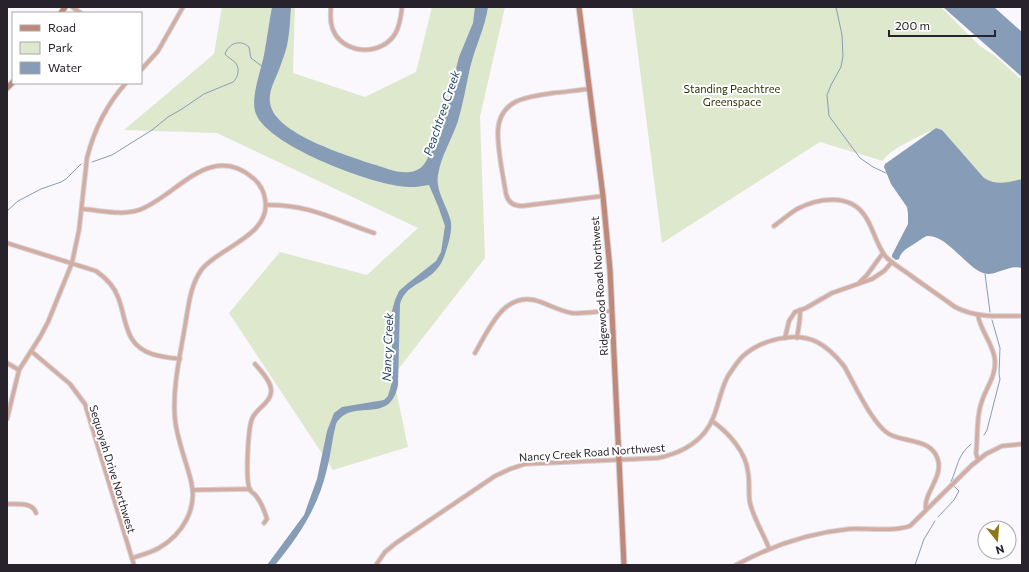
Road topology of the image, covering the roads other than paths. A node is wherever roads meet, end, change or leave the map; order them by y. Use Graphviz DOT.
graph roads {
  1 [pos="183,7"];
  2 [pos="331,7"];
  3 [pos="402,7"];
  4 [pos="579,7"];
  5 [pos="142,69"];
  6 [pos="125,84"];
  7 [pos="590,89"];
  8 [pos="603,196"];
  9 [pos="266,205"];
  10 [pos="82,208"];
  11 [pos="774,226"];
  12 [pos="374,233"];
  13 [pos="7,243"];
  14 [pos="883,253"];
  15 [pos="892,262"];
  16 [pos="72,263"];
  17 [pos="859,283"];
  18 [pos="800,310"];
  19 [pos="612,311"];
  20 [pos="978,315"];
  21 [pos="1022,316"];
  22 [pos="785,338"];
  23 [pos="797,338"];
  24 [pos="31,351"];
  25 [pos="475,353"];
  26 [pos="180,359"];
  27 [pos="7,362"];
  28 [pos="255,364"];
  29 [pos="19,370"];
  30 [pos="7,419"];
  31 [pos="712,421"];
  32 [pos="1022,444"];
  33 [pos="619,460"];
  34 [pos="978,460"];
  35 [pos="193,490"];
  36 [pos="250,490"];
  37 [pos="7,504"];
  38 [pos="926,509"];
  39 [pos="36,513"];
  40 [pos="264,523"];
  41 [pos="769,548"];
  42 [pos="132,558"];
  43 [pos="134,565"];
  44 [pos="376,565"];
  45 [pos="624,565"];
  46 [pos="736,565"];
  1 -- 5 [label="street"];
  2 -- 3 [label="street"];
  4 -- 7 [label="street, Ridgewood Road Northwest"];
  6 -- 10 [label="street"];
  7 -- 8 [label="street, Ridgewood Road Northwest"];
  7 -- 8 [label="street"];
  8 -- 19 [label="street, Ridgewood Road Northwest"];
  9 -- 10 [label="street"];
  9 -- 12 [label="street"];
  9 -- 26 [label="street"];
  10 -- 16 [label="street"];
  11 -- 14 [label="street"];
  13 -- 16 [label="street"];
  14 -- 15 [label="street"];
  14 -- 17 [label="street"];
  15 -- 17 [label="street"];
  15 -- 20 [label="street"];
  16 -- 24 [label="street"];
  16 -- 26 [label="street"];
  17 -- 18 [label="street"];
  18 -- 22 [label="street"];
  18 -- 23 [label="street"];
  19 -- 25 [label="street"];
  19 -- 33 [label="street, Ridgewood Road Northwest"];
  20 -- 21 [label="street"];
  20 -- 34 [label="street"];
  22 -- 23 [label="street, Nancy Creek Road Northwest"];
  22 -- 31 [label="street, Nancy Creek Road Northwest"];
  23 -- 38 [label="street, Nancy Creek Road Northwest"];
  24 -- 29 [label="street"];
  24 -- 42 [label="street, Sequoyah Drive Northwest"];
  26 -- 35 [label="street"];
  27 -- 29 [label="street"];
  28 -- 36 [label="street"];
  29 -- 30 [label="street"];
  31 -- 33 [label="street, Nancy Creek Road Northwest"];
  31 -- 41 [label="street"];
  32 -- 34 [label="street"];
  33 -- 44 [label="street, Nancy Creek Road Northwest"];
  33 -- 45 [label="street, Ridgewood Road Northwest"];
  34 -- 38 [label="street"];
  35 -- 36 [label="street"];
  35 -- 42 [label="street"];
  36 -- 40 [label="street"];
  37 -- 39 [label="street"];
  38 -- 41 [label="street"];
  41 -- 46 [label="street"];
  42 -- 43 [label="street, Sequoyah Drive Northwest"];
}
